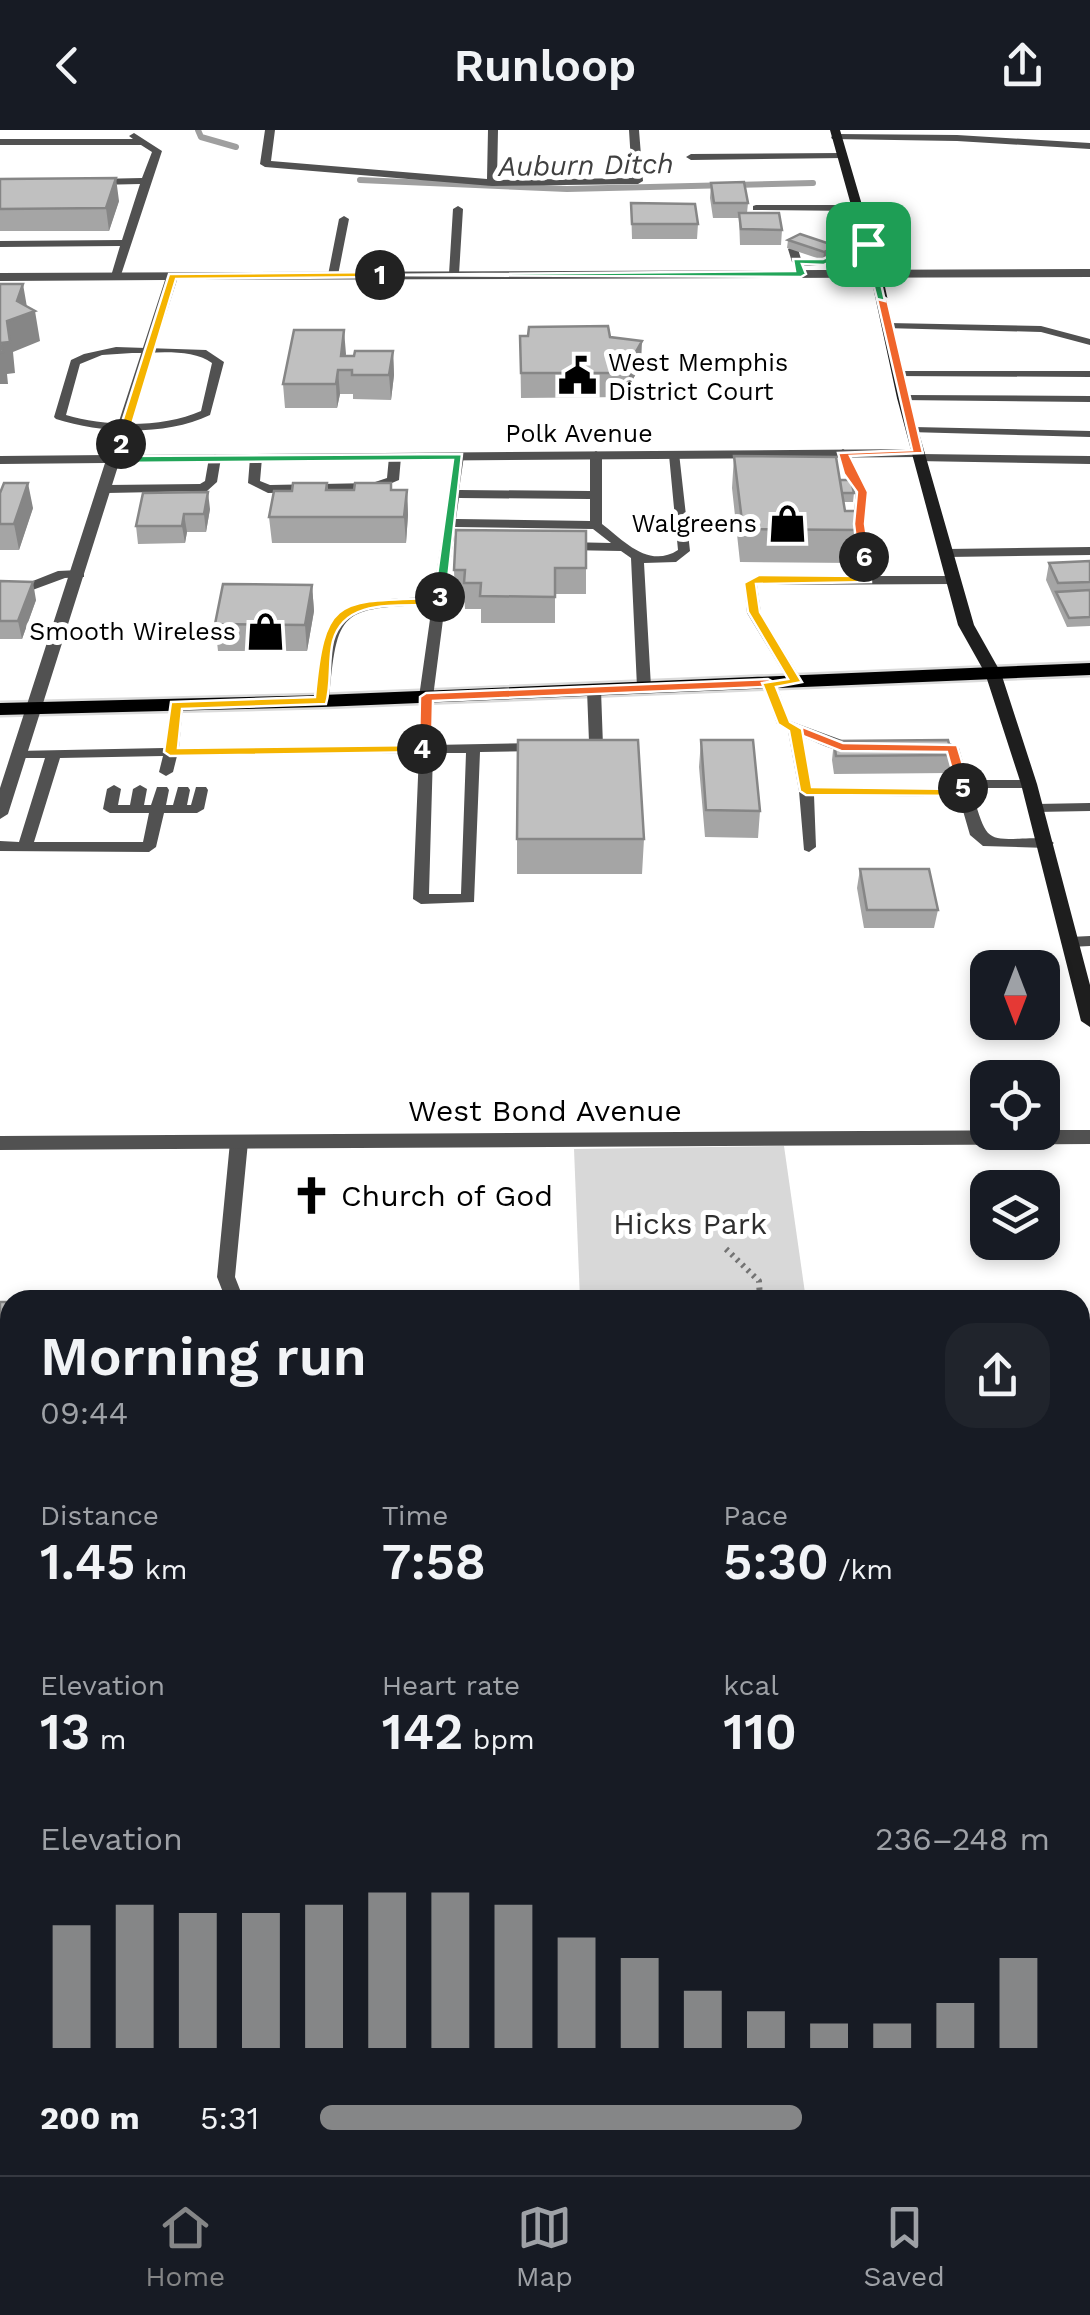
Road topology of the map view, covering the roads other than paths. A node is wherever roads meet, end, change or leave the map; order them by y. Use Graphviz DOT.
graph roads {
  1 [pos="132,130"];
  2 [pos="270,130"];
  3 [pos="492,130"];
  4 [pos="634,130"];
  5 [pos="836,133"];
  6 [pos="967,134"];
  7 [pos="0,142"];
  8 [pos="143,142"];
  9 [pos="1090,146"];
  10 [pos="842,156"];
  11 [pos="692,157"];
  12 [pos="91,182"];
  13 [pos="146,182"];
  14 [pos="492,183"];
  15 [pos="756,208"];
  16 [pos="857,208"];
  17 [pos="458,209"];
  18 [pos="344,219"];
  19 [pos="863,229"];
  20 [pos="127,243"];
  21 [pos="0,244"];
  22 [pos="835,244"];
  23 [pos="868,244"];
  24 [pos="797,262"];
  25 [pos="876,273"];
  26 [pos="1090,273"];
  27 [pos="454,274"];
  28 [pos="333,275"];
  29 [pos="116,276"];
  30 [pos="172,276"];
  31 [pos="0,277"];
  32 [pos="888,326"];
  33 [pos="1063,334"];
  34 [pos="1090,334"];
  35 [pos="1090,342"];
  36 [pos="149,352"];
  37 [pos="898,374"];
  38 [pos="1090,374"];
  39 [pos="903,398"];
  40 [pos="1090,399"];
  41 [pos="128,423"];
  42 [pos="912,430"];
  43 [pos="1090,434"];
  44 [pos="844,453"];
  45 [pos="752,454"];
  46 [pos="596,455"];
  47 [pos="675,455"];
  48 [pos="458,456"];
  49 [pos="919,456"];
  50 [pos="395,457"];
  51 [pos="215,458"];
  52 [pos="256,458"];
  53 [pos="0,460"];
  54 [pos="116,460"];
  55 [pos="1090,460"];
  56 [pos="756,473"];
  57 [pos="106,489"];
  58 [pos="454,494"];
  59 [pos="594,495"];
  60 [pos="842,508"];
  61 [pos="450,523"];
  62 [pos="596,525"];
  63 [pos="861,525"];
  64 [pos="544,546"];
  65 [pos="624,546"];
  66 [pos="1090,551"];
  67 [pos="947,553"];
  68 [pos="638,559"];
  69 [pos="80,574"];
  70 [pos="867,580"];
  71 [pos="955,580"];
  72 [pos="0,598"];
  73 [pos="439,601"];
  74 [pos="1090,669"];
  75 [pos="993,673"];
  76 [pos="796,682"];
  77 [pos="768,683"];
  78 [pos="644,687"];
  79 [pos="594,690"];
  80 [pos="426,697"];
  81 [pos="322,701"];
  82 [pos="176,705"];
  83 [pos="0,709"];
  84 [pos="36,709"];
  85 [pos="796,729"];
  86 [pos="861,746"];
  87 [pos="921,746"];
  88 [pos="473,748"];
  89 [pos="426,749"];
  90 [pos="170,752"];
  91 [pos="189,752"];
  92 [pos="208,752"];
  93 [pos="123,753"];
  94 [pos="148,753"];
  95 [pos="21,754"];
  96 [pos="54,754"];
  97 [pos="144,771"];
  98 [pos="119,772"];
  99 [pos="166,772"];
  100 [pos="186,772"];
  101 [pos="204,772"];
  102 [pos="1030,784"];
  103 [pos="964,788"];
  104 [pos="114,790"];
  105 [pos="140,790"];
  106 [pos="162,790"];
  107 [pos="183,790"];
  108 [pos="201,790"];
  109 [pos="806,791"];
  110 [pos="1090,807"];
  111 [pos="1036,808"];
  112 [pos="136,809"];
  113 [pos="158,809"];
  114 [pos="179,809"];
  115 [pos="0,814"];
  116 [pos="1047,843"];
  117 [pos="0,846"];
  118 [pos="25,846"];
  119 [pos="809,847"];
  120 [pos="1090,941"];
  121 [pos="1070,942"];
  122 [pos="1090,1021"];
  123 [pos="1090,1136"];
  124 [pos="240,1142"];
  125 [pos="0,1144"];
  126 [pos="231,1290"];
  1 -- 8 [label="lane"];
  2 -- 14 [label="street"];
  3 -- 14 [label="street"];
  4 -- 14 [label="street"];
  5 -- 6 [label="street"];
  5 -- 10 [label="street"];
  6 -- 9 [label="street"];
  7 -- 8 [label="lane"];
  8 -- 13 [label="lane"];
  10 -- 11 [label="lane"];
  10 -- 16 [label="street"];
  12 -- 13 [label="lane"];
  13 -- 20 [label="lane"];
  15 -- 16 [label="lane"];
  16 -- 19 [label="street"];
  17 -- 27 [label="lane"];
  18 -- 28 [label="lane"];
  19 -- 22 [label="lane"];
  19 -- 23 [label="street"];
  20 -- 21 [label="lane"];
  20 -- 29 [label="lane"];
  22 -- 23 [label="lane"];
  22 -- 24 [label="lane"];
  22 -- 24 [label="lane"];
  23 -- 25 [label="street"];
  24 -- 25 [label="street"];
  24 -- 27 [label="street"];
  25 -- 26 [label="street"];
  25 -- 32 [label="street"];
  27 -- 28 [label="street"];
  28 -- 30 [label="street"];
  29 -- 30 [label="street"];
  29 -- 31 [label="street"];
  30 -- 36 [label="street"];
  32 -- 33 [label="lane"];
  32 -- 37 [label="street"];
  33 -- 34 [label="lane"];
  33 -- 35 [label="lane"];
  36 -- 41 [label="street"];
  36 -- 41 [label="lane"];
  36 -- 41 [label="lane"];
  37 -- 38 [label="lane"];
  37 -- 39 [label="street"];
  39 -- 40 [label="lane"];
  39 -- 42 [label="street"];
  41 -- 54 [label="street"];
  42 -- 43 [label="lane"];
  42 -- 49 [label="street"];
  44 -- 45 [label="street, Polk Avenue"];
  44 -- 49 [label="street, Polk Avenue"];
  44 -- 63 [label="lane"];
  45 -- 47 [label="street, Polk Avenue"];
  45 -- 56 [label="lane"];
  46 -- 47 [label="street, Polk Avenue"];
  46 -- 48 [label="street, Polk Avenue"];
  46 -- 59 [label="lane"];
  47 -- 68 [label="lane"];
  48 -- 50 [label="street, Polk Avenue"];
  48 -- 58 [label="lane"];
  49 -- 55 [label="lane"];
  49 -- 67 [label="street"];
  50 -- 52 [label="street, Polk Avenue"];
  50 -- 52 [label="lane"];
  51 -- 52 [label="street, Polk Avenue"];
  51 -- 54 [label="street, Polk Avenue"];
  51 -- 57 [label="lane"];
  53 -- 54 [label="street, Polk Avenue"];
  54 -- 57 [label="street"];
  57 -- 69 [label="street"];
  58 -- 59 [label="lane"];
  58 -- 61 [label="lane"];
  59 -- 62 [label="lane"];
  60 -- 63 [label="lane"];
  61 -- 62 [label="lane"];
  61 -- 73 [label="lane"];
  62 -- 65 [label="lane"];
  63 -- 70 [label="lane"];
  64 -- 65 [label="lane"];
  65 -- 68 [label="lane"];
  66 -- 67 [label="lane"];
  67 -- 71 [label="street"];
  68 -- 78 [label="lane"];
  69 -- 72 [label="lane"];
  69 -- 84 [label="street"];
  70 -- 71 [label="lane"];
  70 -- 76 [label="lane"];
  71 -- 75 [label="street"];
  73 -- 80 [label="lane"];
  73 -- 81 [label="lane"];
  74 -- 75 [label="main road"];
  75 -- 76 [label="main road"];
  75 -- 102 [label="street"];
  76 -- 77 [label="main road"];
  77 -- 78 [label="main road"];
  77 -- 85 [label="lane"];
  78 -- 79 [label="main road"];
  79 -- 80 [label="main road"];
  79 -- 88 [label="lane"];
  80 -- 81 [label="main road"];
  80 -- 89 [label="lane"];
  81 -- 82 [label="main road"];
  82 -- 84 [label="main road"];
  82 -- 90 [label="lane"];
  83 -- 84 [label="main road"];
  84 -- 95 [label="street"];
  85 -- 86 [label="lane"];
  85 -- 109 [label="lane"];
  87 -- 103 [label="lane"];
  88 -- 89 [label="lane"];
  88 -- 89 [label="lane"];
  89 -- 92 [label="lane"];
  90 -- 91 [label="lane"];
  90 -- 94 [label="lane"];
  90 -- 99 [label="lane"];
  91 -- 92 [label="lane"];
  91 -- 100 [label="lane"];
  92 -- 101 [label="lane"];
  93 -- 94 [label="lane"];
  93 -- 96 [label="lane"];
  93 -- 98 [label="lane"];
  94 -- 97 [label="lane"];
  95 -- 96 [label="lane"];
  95 -- 115 [label="street"];
  96 -- 118 [label="lane"];
  102 -- 103 [label="lane"];
  102 -- 111 [label="street"];
  103 -- 109 [label="lane"];
  103 -- 116 [label="lane"];
  104 -- 112 [label="lane"];
  105 -- 112 [label="lane"];
  106 -- 113 [label="lane"];
  107 -- 114 [label="lane"];
  108 -- 114 [label="lane"];
  109 -- 119 [label="lane"];
  110 -- 111 [label="lane"];
  111 -- 116 [label="street"];
  112 -- 113 [label="lane"];
  113 -- 114 [label="lane"];
  113 -- 118 [label="lane"];
  116 -- 121 [label="street"];
  117 -- 118 [label="lane"];
  120 -- 121 [label="lane"];
  121 -- 122 [label="street"];
  123 -- 124 [label="street, West Bond Avenue"];
  124 -- 125 [label="street, West Bond Avenue"];
  124 -- 126 [label="lane"];
}
